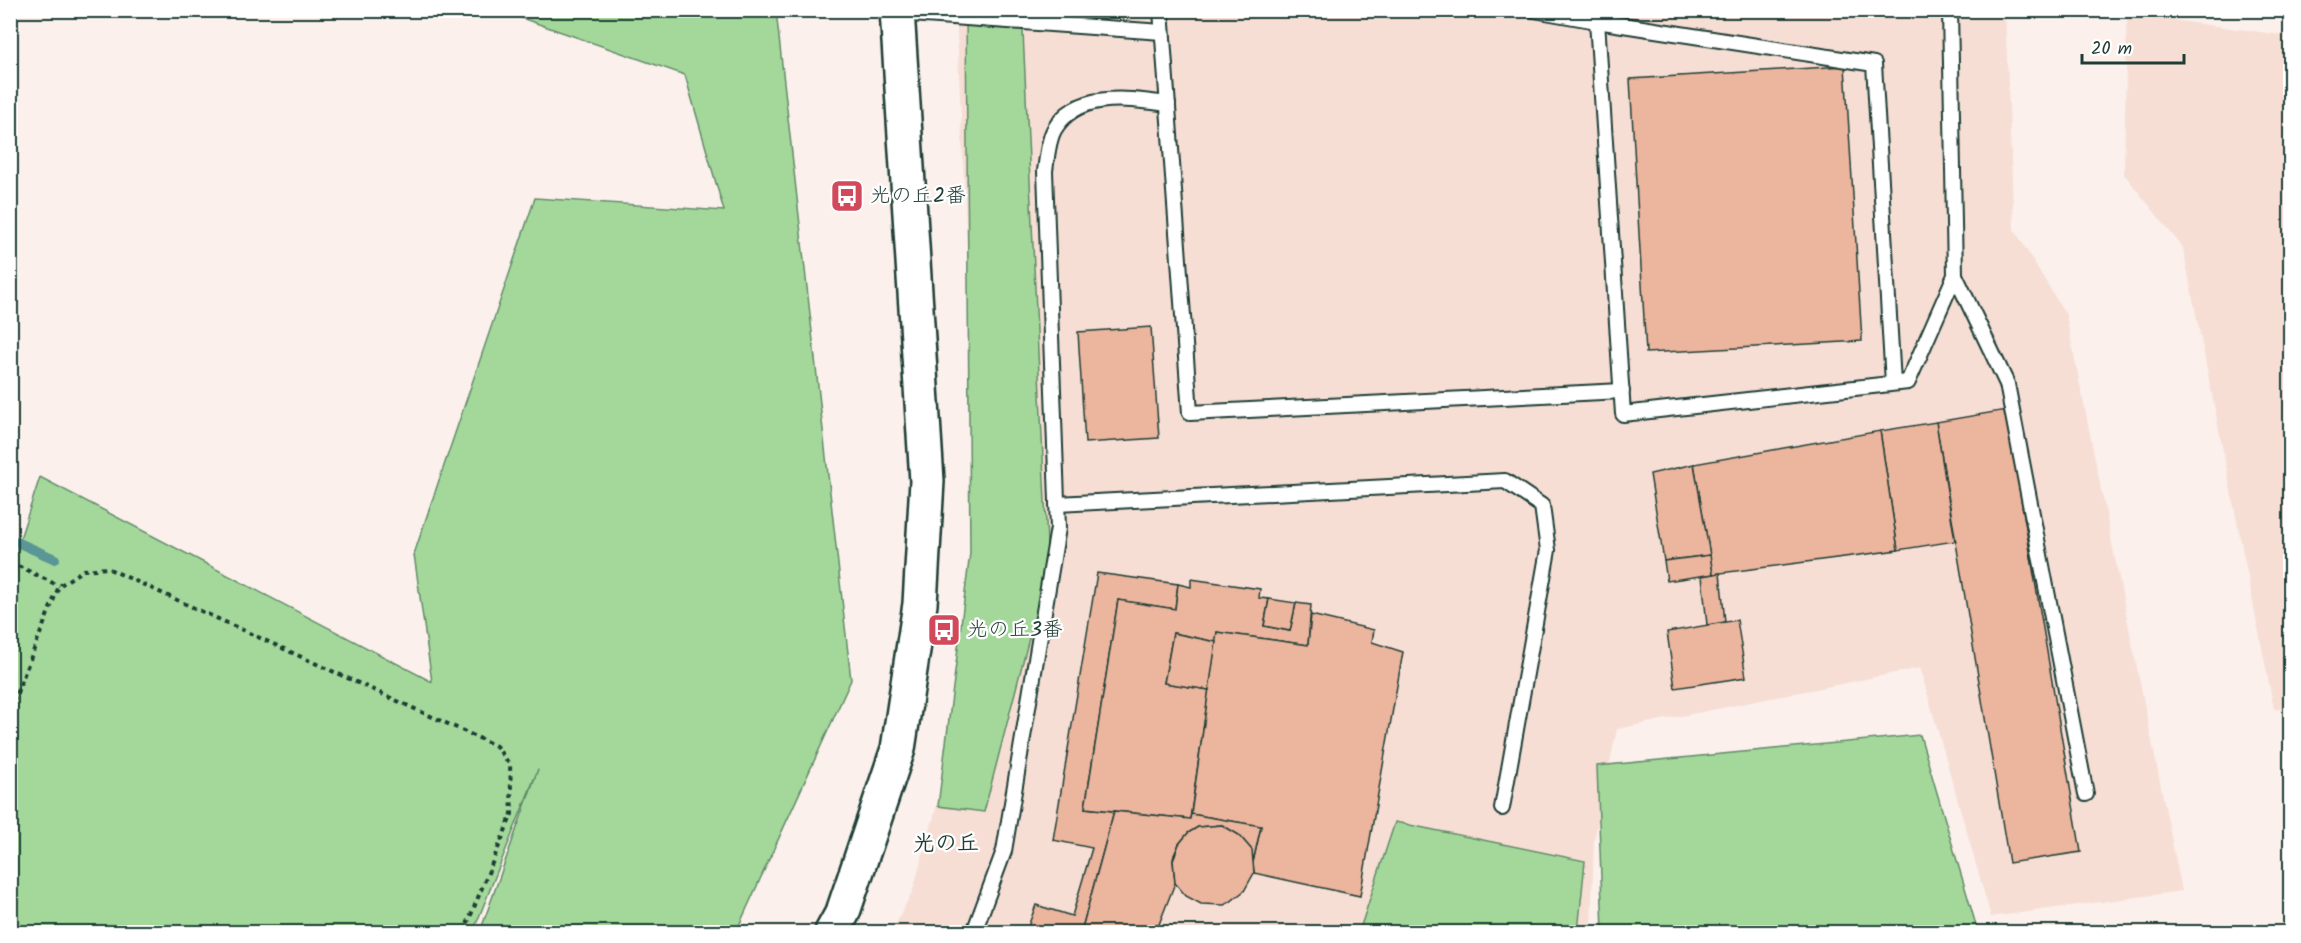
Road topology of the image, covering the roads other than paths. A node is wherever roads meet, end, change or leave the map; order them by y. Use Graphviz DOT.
graph roads {
  1 [pos="1161,10"];
  2 [pos="1534,10"];
  3 [pos="1950,10"];
  4 [pos="897,12"];
  5 [pos="1597,21"];
  6 [pos="1162,32"];
  7 [pos="1168,104"];
  8 [pos="1955,275"];
  9 [pos="1893,383"];
  10 [pos="1622,391"];
  11 [pos="1057,504"];
  12 [pos="2086,794"];
  13 [pos="1502,808"];
  14 [pos="832,933"];
  15 [pos="974,933"];
  1 -- 6 [label="lane"];
  2 -- 5 [label="lane"];
  3 -- 8 [label="lane"];
  4 -- 6 [label="lane"];
  4 -- 14 [label="street"];
  5 -- 9 [label="lane"];
  5 -- 10 [label="lane"];
  6 -- 7 [label="lane"];
  7 -- 10 [label="lane"];
  7 -- 11 [label="lane"];
  8 -- 9 [label="lane"];
  8 -- 12 [label="lane"];
  9 -- 10 [label="lane"];
  11 -- 13 [label="lane"];
  11 -- 15 [label="lane"];
}
